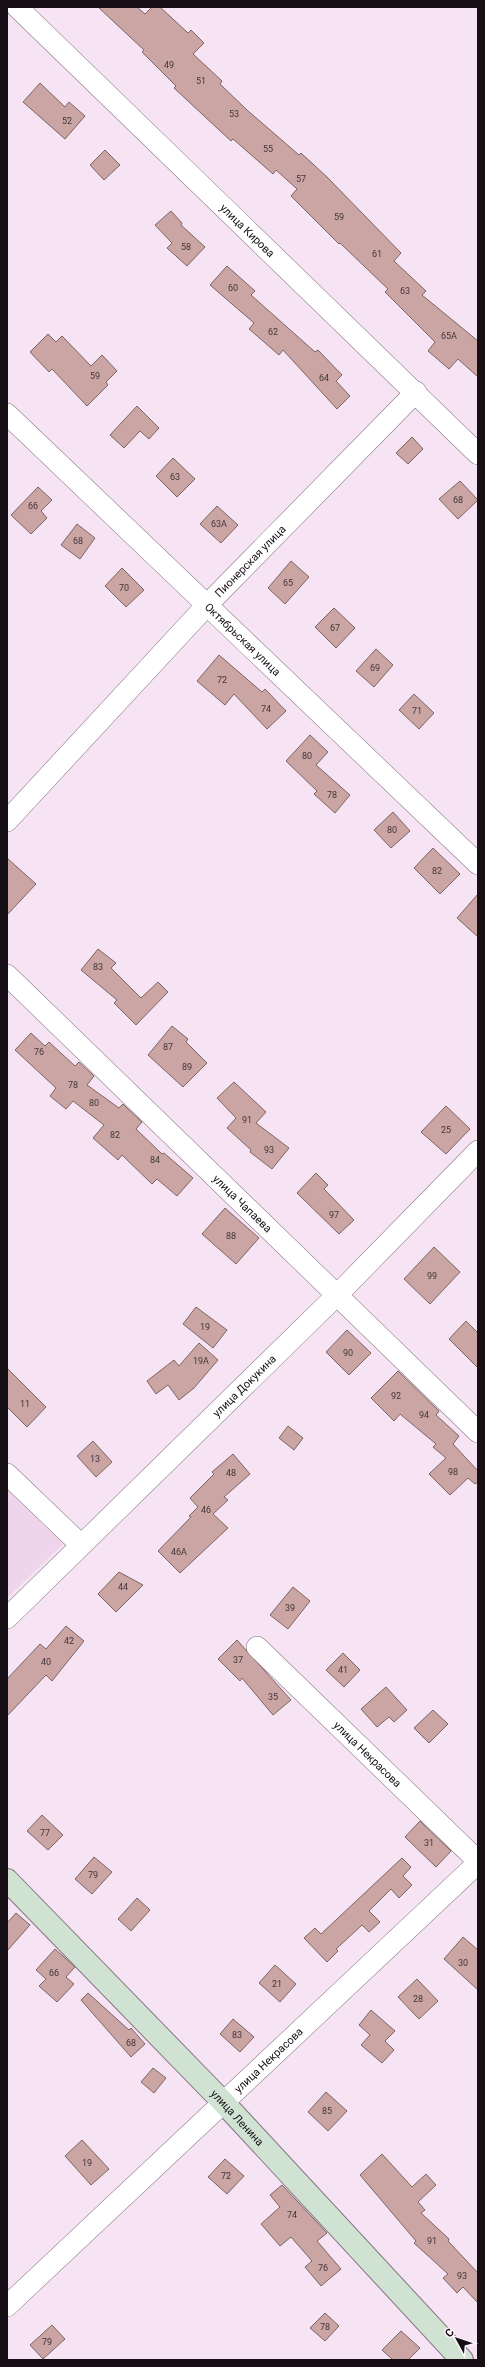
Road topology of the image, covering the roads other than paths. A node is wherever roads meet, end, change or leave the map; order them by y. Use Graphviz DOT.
graph roads {
  1 [pos="18,7"];
  2 [pos="416,392"];
  3 [pos="7,414"];
  4 [pos="478,454"];
  5 [pos="208,604"];
  6 [pos="7,822"];
  7 [pos="478,864"];
  8 [pos="7,975"];
  9 [pos="478,1151"];
  10 [pos="338,1294"];
  11 [pos="478,1432"];
  12 [pos="7,1474"];
  13 [pos="81,1545"];
  14 [pos="7,1618"];
  15 [pos="257,1647"];
  16 [pos="478,1862"];
  17 [pos="7,1880"];
  18 [pos="223,2102"];
  19 [pos="7,2306"];
  20 [pos="462,2360"];
  1 -- 2 [label="street, улица Кирова"];
  2 -- 4 [label="street, улица Кирова"];
  2 -- 5 [label="street, Пионерская улица"];
  3 -- 5 [label="street, Октябрьская улица"];
  5 -- 6 [label="street, Пионерская улица"];
  5 -- 7 [label="street, Октябрьская улица"];
  8 -- 10 [label="street, улица Чапаева"];
  9 -- 10 [label="street, улица Докукина"];
  10 -- 11 [label="street, улица Чапаева"];
  10 -- 13 [label="street, улица Докукина"];
  12 -- 13 [label="street"];
  13 -- 14 [label="street, улица Докукина"];
  15 -- 16 [label="street, улица Некрасова"];
  16 -- 18 [label="street, улица Некрасова"];
  17 -- 18 [label="street, улица Ленина"];
  18 -- 19 [label="street, улица Некрасова"];
  18 -- 20 [label="street, улица Ленина"];
}
